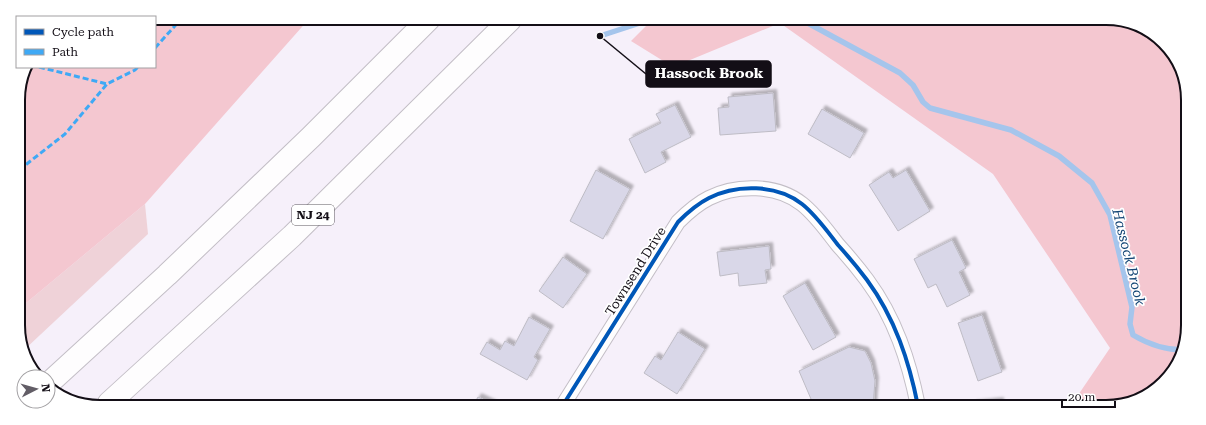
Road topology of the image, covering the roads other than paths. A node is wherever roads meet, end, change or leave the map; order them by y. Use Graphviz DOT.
graph roads {
  1 [pos="423,25"];
  2 [pos="505,25"];
  3 [pos="56,377"];
  4 [pos="112,400"];
  5 [pos="566,400"];
  6 [pos="917,400"];
  1 -- 3 [label="highway"];
  2 -- 4 [label="highway, NJ 24"];
  5 -- 6 [label="street, Townsend Drive"];
}
